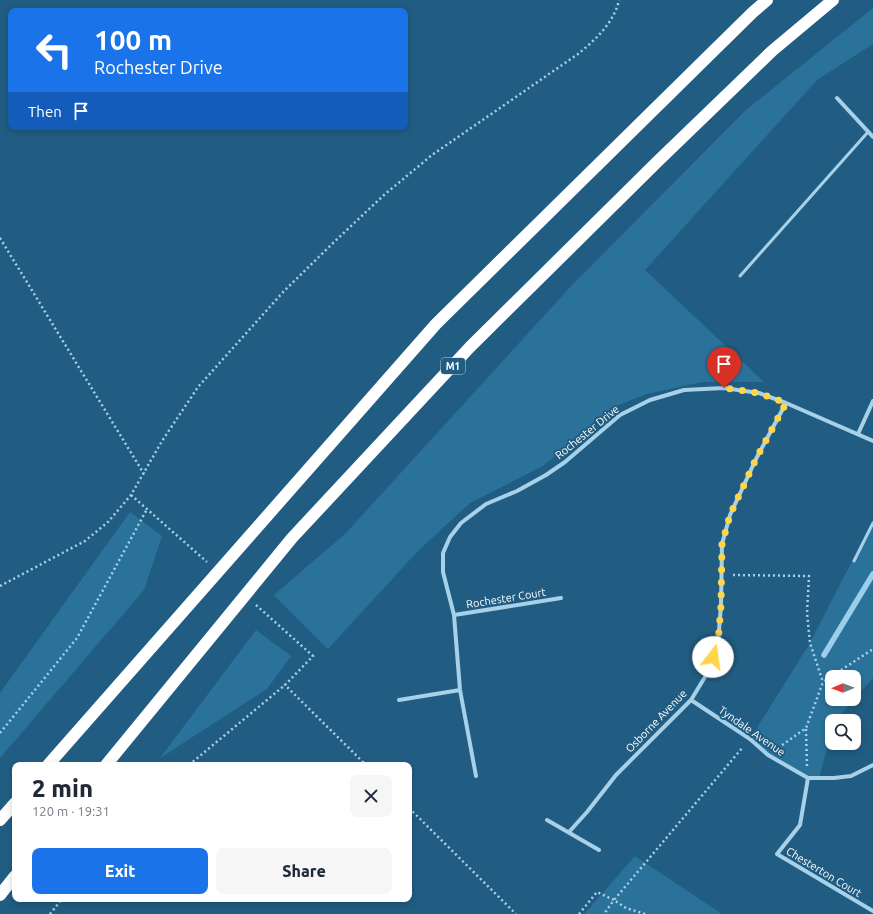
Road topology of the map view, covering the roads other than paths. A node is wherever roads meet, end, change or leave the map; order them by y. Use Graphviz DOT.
graph roads {
  1 [pos="767,0"];
  2 [pos="833,0"];
  3 [pos="837,98"];
  4 [pos="868,132"];
  5 [pos="873,137"];
  6 [pos="740,276"];
  7 [pos="873,401"];
  8 [pos="786,403"];
  9 [pos="858,434"];
  10 [pos="873,441"];
  11 [pos="873,523"];
  12 [pos="854,561"];
  13 [pos="447,593"];
  14 [pos="561,598"];
  15 [pos="454,616"];
  16 [pos="460,690"];
  17 [pos="399,700"];
  18 [pos="691,700"];
  19 [pos="51,762"];
  20 [pos="108,762"];
  21 [pos="873,765"];
  22 [pos="476,776"];
  23 [pos="808,778"];
  24 [pos="12,806"];
  25 [pos="0,820"];
  26 [pos="547,820"];
  27 [pos="569,832"];
  28 [pos="599,850"];
  29 [pos="12,880"];
  30 [pos="0,894"];
  31 [pos="873,912"];
  1 -- 19 [label="highway"];
  2 -- 20 [label="highway, M1"];
  3 -- 4 [label="street"];
  4 -- 5 [label="street"];
  4 -- 6 [label="lane"];
  7 -- 9 [label="street"];
  8 -- 9 [label="street, Rochester Drive"];
  8 -- 13 [label="street, Rochester Drive"];
  8 -- 18 [label="street, Osborne Avenue"];
  9 -- 10 [label="street, Rochester Drive"];
  11 -- 12 [label="lane"];
  13 -- 15 [label="street, Rochester Court"];
  14 -- 15 [label="street, Rochester Court"];
  15 -- 16 [label="street, Rochester Court"];
  16 -- 17 [label="street"];
  16 -- 22 [label="street, Rochester Court"];
  18 -- 23 [label="street, Tyndale Avenue"];
  18 -- 27 [label="street, Osborne Avenue"];
  21 -- 23 [label="street, Tyndale Avenue"];
  23 -- 31 [label="street, Chesterton Court"];
  24 -- 25 [label="highway"];
  26 -- 27 [label="street"];
  27 -- 28 [label="street"];
  29 -- 30 [label="highway"];
}
